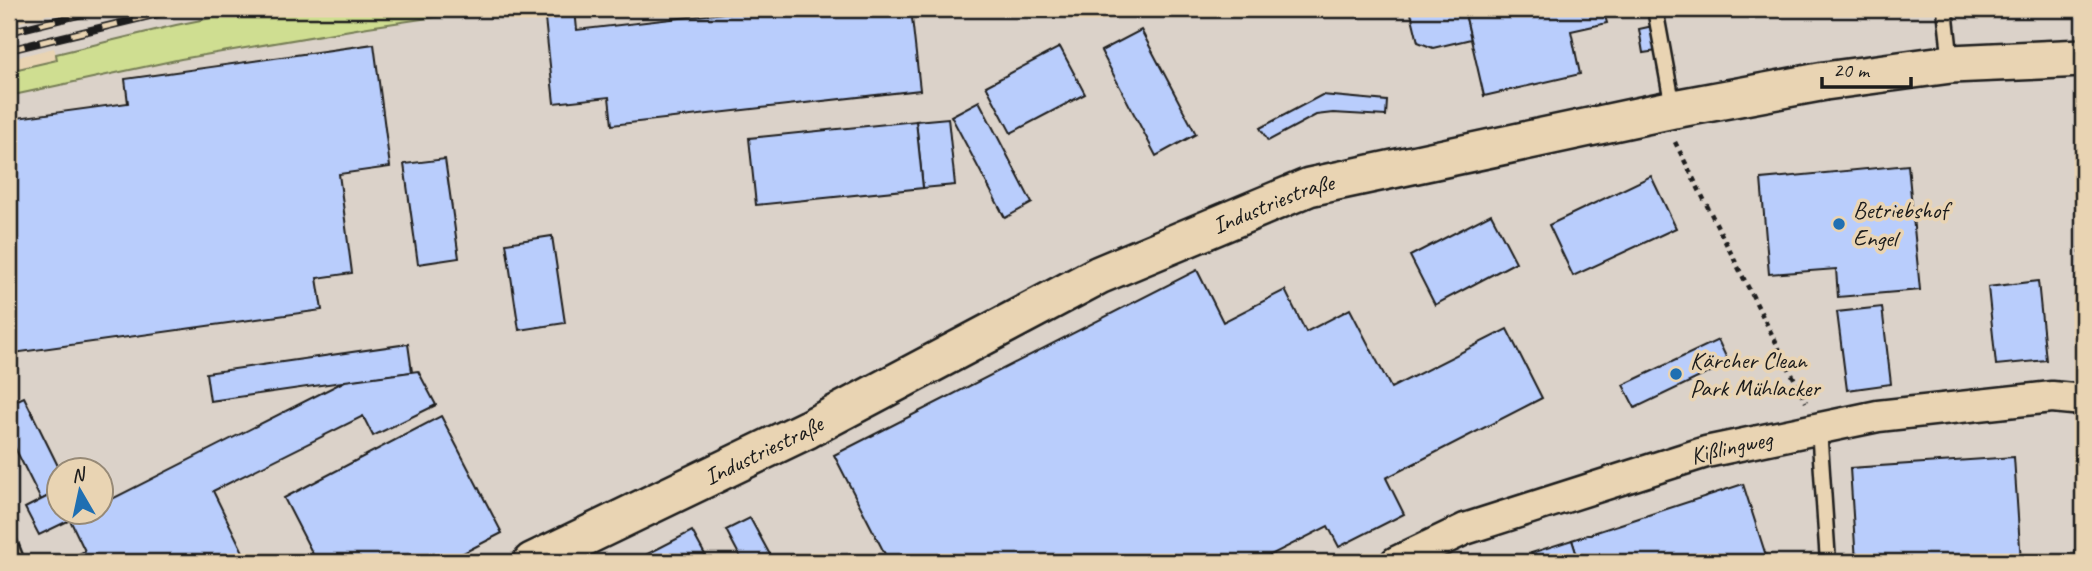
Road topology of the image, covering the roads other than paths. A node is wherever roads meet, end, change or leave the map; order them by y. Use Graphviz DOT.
graph roads {
  1 [pos="1655,9"];
  2 [pos="1945,9"];
  3 [pos="2083,58"];
  4 [pos="1951,64"];
  5 [pos="1669,110"];
  6 [pos="2083,400"];
  7 [pos="1819,428"];
  8 [pos="9,542"];
  9 [pos="17,562"];
  10 [pos="532,562"];
  11 [pos="1396,562"];
  12 [pos="1828,562"];
  1 -- 5 [label="lane"];
  2 -- 4 [label="lane"];
  3 -- 4 [label="street, Industriestraße"];
  4 -- 5 [label="street, Industriestraße"];
  5 -- 10 [label="street, Industriestraße"];
  6 -- 7 [label="street, Kißlingweg"];
  7 -- 11 [label="street, Kißlingweg"];
  7 -- 12 [label="lane"];
  8 -- 9 [label="lane"];
}
